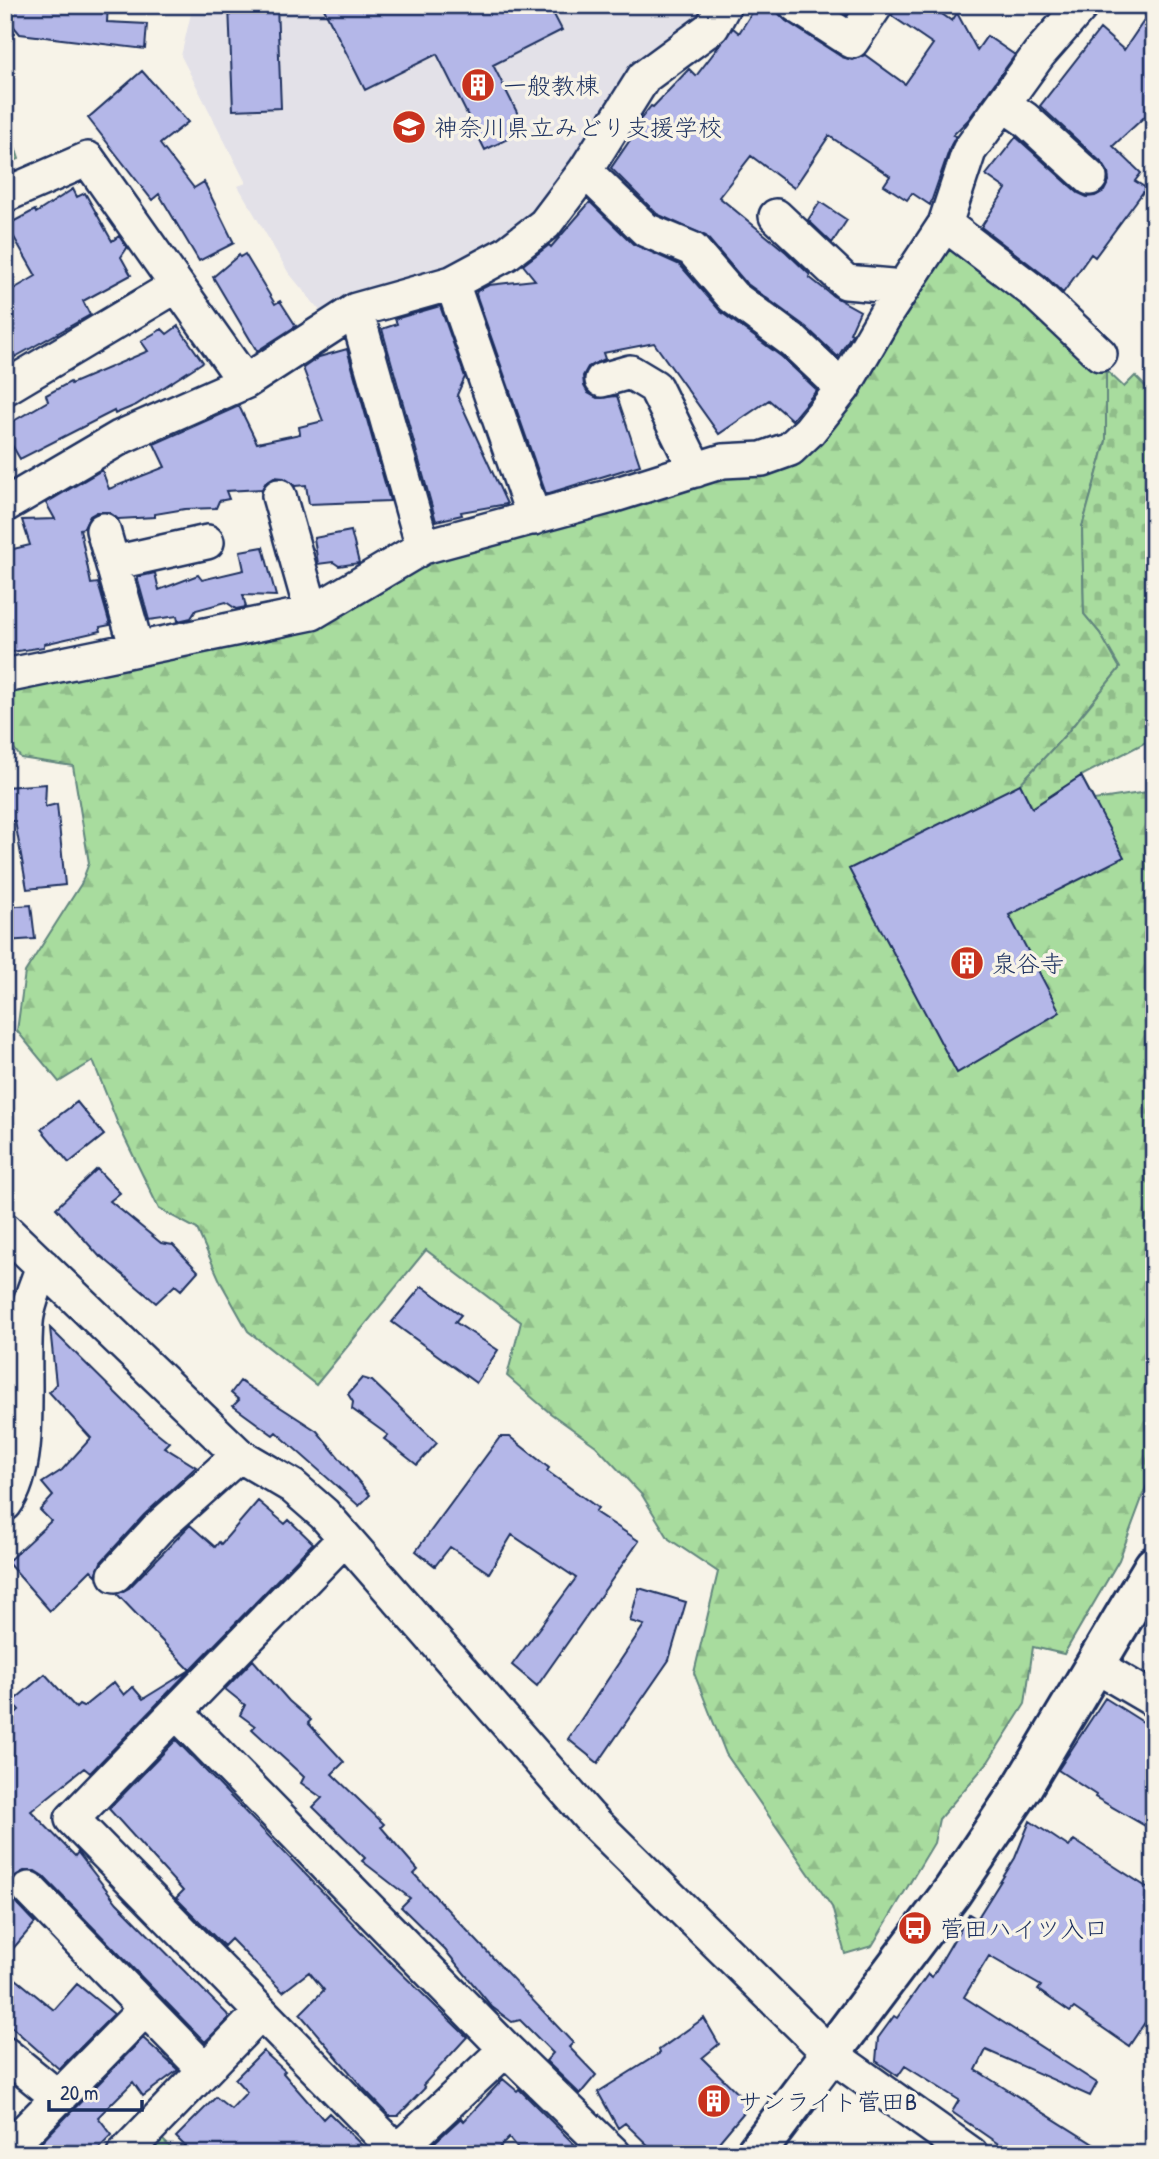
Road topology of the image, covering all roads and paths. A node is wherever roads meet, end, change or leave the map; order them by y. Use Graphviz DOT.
graph roads {
  1 [pos="724,5"];
  2 [pos="796,5"];
  3 [pos="876,5"];
  4 [pos="1082,5"];
  5 [pos="1003,104"];
  6 [pos="584,172"];
  7 [pos="1090,178"];
  8 [pos="5,195"];
  9 [pos="776,216"];
  10 [pos="945,224"];
  11 [pos="452,283"];
  12 [pos="176,286"];
  13 [pos="903,287"];
  14 [pos="356,310"];
  15 [pos="1100,354"];
  16 [pos="602,380"];
  17 [pos="245,382"];
  18 [pos="5,388"];
  19 [pos="843,388"];
  20 [pos="696,470"];
  21 [pos="279,496"];
  22 [pos="5,505"];
  23 [pos="534,518"];
  24 [pos="103,530"];
  25 [pos="207,542"];
  26 [pos="423,547"];
  27 [pos="113,562"];
  28 [pos="312,612"];
  29 [pos="137,649"];
  30 [pos="5,676"];
  31 [pos="5,1230"];
  32 [pos="43,1266"];
  33 [pos="239,1455"];
  34 [pos="5,1504"];
  35 [pos="344,1539"];
  36 [pos="1154,1566"];
  37 [pos="115,1575"];
  38 [pos="1096,1666"];
  39 [pos="1154,1700"];
  40 [pos="176,1712"];
  41 [pos="29,1889"];
  42 [pos="145,2009"];
  43 [pos="261,2012"];
  44 [pos="506,2049"];
  45 [pos="829,2053"];
  46 [pos="5,2054"];
  47 [pos="205,2070"];
  48 [pos="59,2098"];
  49 [pos="5,2152"];
  50 [pos="396,2152"];
  51 [pos="124,2154"];
  52 [pos="614,2154"];
  53 [pos="755,2154"];
  54 [pos="971,2154"];
  1 -- 6 [label="street"];
  2 -- 3 [label="street"];
  4 -- 5 [label="street"];
  5 -- 7 [label="street"];
  5 -- 10 [label="street"];
  6 -- 11 [label="street"];
  6 -- 19 [label="street"];
  8 -- 12 [label="street"];
  9 -- 13 [label="street"];
  10 -- 13 [label="street"];
  10 -- 15 [label="street"];
  11 -- 14 [label="street"];
  11 -- 23 [label="street"];
  12 -- 17 [label="street"];
  12 -- 18 [label="street"];
  13 -- 19 [label="street"];
  14 -- 17 [label="street"];
  14 -- 26 [label="street"];
  16 -- 20 [label="street"];
  17 -- 22 [label="street"];
  19 -- 20 [label="street"];
  20 -- 23 [label="street"];
  21 -- 28 [label="street"];
  23 -- 26 [label="street"];
  24 -- 27 [label="street"];
  25 -- 27 [label="street"];
  26 -- 28 [label="street"];
  27 -- 29 [label="street"];
  28 -- 29 [label="street"];
  29 -- 30 [label="street"];
  31 -- 32 [label="street"];
  32 -- 33 [label="street"];
  32 -- 34 [label="street"];
  33 -- 35 [label="street"];
  33 -- 37 [label="street"];
  35 -- 40 [label="street"];
  35 -- 45 [label="street"];
  36 -- 38 [label="street"];
  38 -- 39 [label="street"];
  38 -- 45 [label="street"];
  40 -- 43 [label="street"];
  40 -- 44 [label="street"];
  41 -- 42 [label="street"];
  42 -- 47 [label="street"];
  42 -- 48 [label="street"];
  43 -- 47 [label="street"];
  43 -- 50 [label="street"];
  44 -- 50 [label="street"];
  44 -- 52 [label="street"];
  45 -- 53 [label="street"];
  45 -- 54 [label="street"];
  46 -- 48 [label="street"];
  47 -- 51 [label="street"];
  48 -- 49 [label="street"];
}
